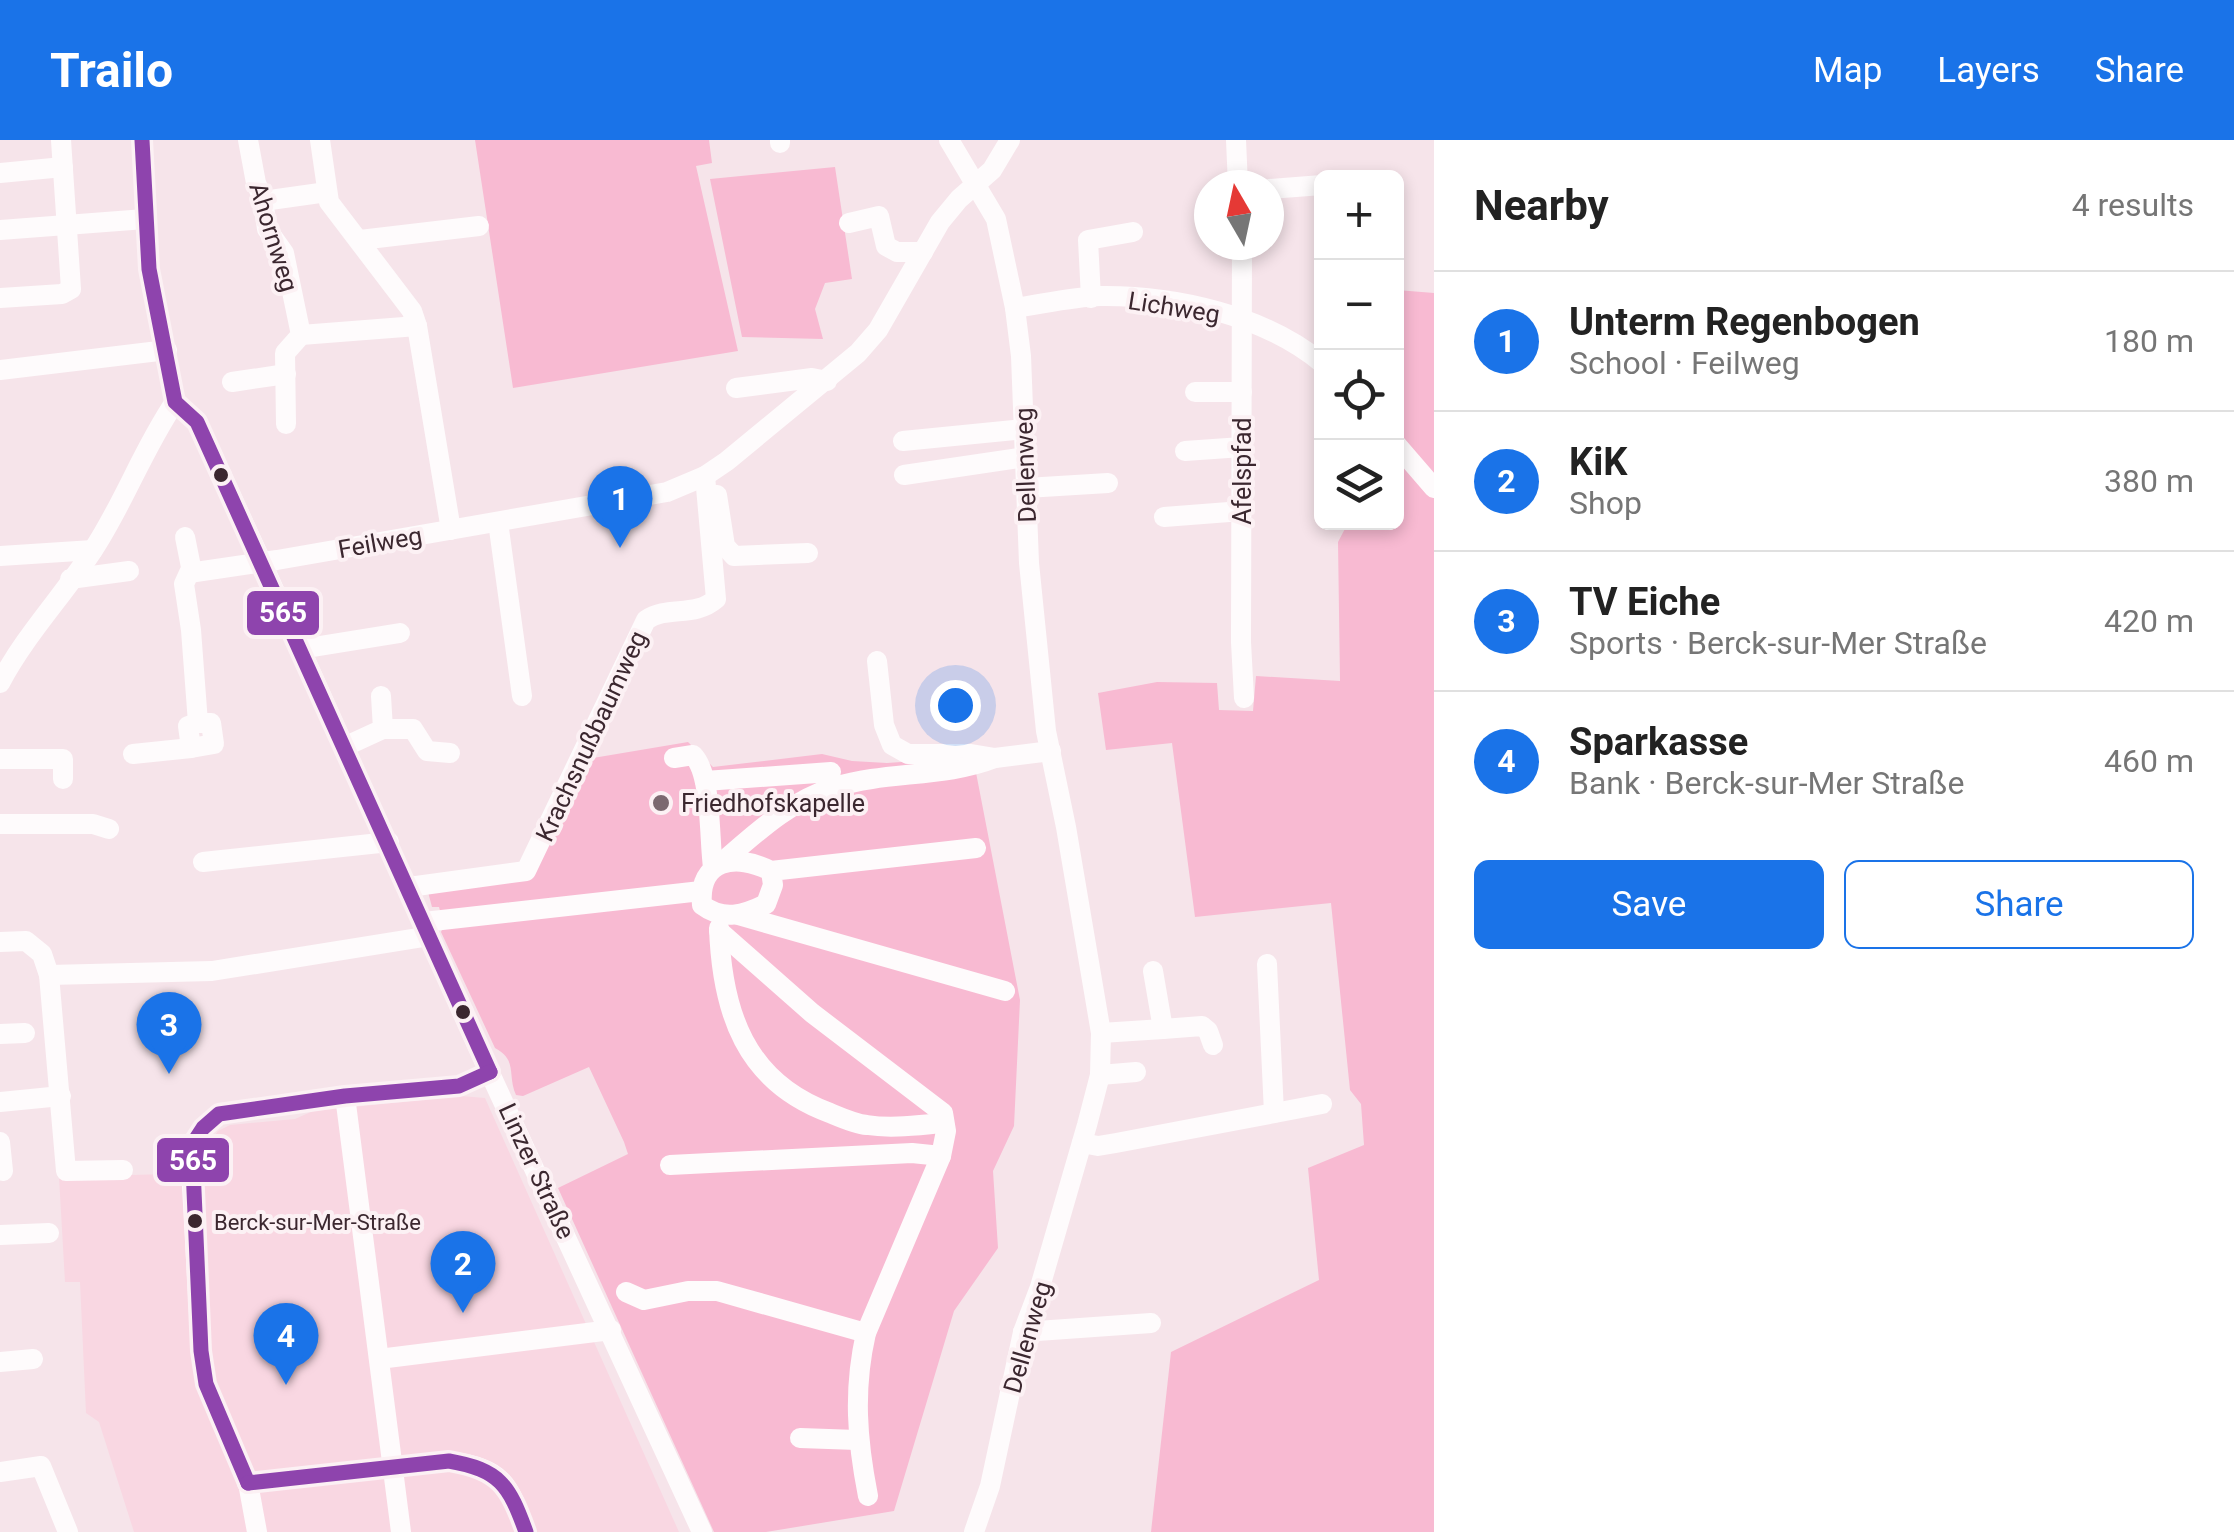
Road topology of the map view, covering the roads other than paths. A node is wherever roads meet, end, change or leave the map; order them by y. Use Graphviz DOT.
graph roads {
  1 [pos="61,140"];
  2 [pos="142,140"];
  3 [pos="248,140"];
  4 [pos="320,140"];
  5 [pos="949,140"];
  6 [pos="1010,140"];
  7 [pos="1236,140"];
  8 [pos="63,167"];
  9 [pos="1237,170"];
  10 [pos="0,173"];
  11 [pos="1314,185"];
  12 [pos="974,186"];
  13 [pos="1284,188"];
  14 [pos="328,192"];
  15 [pos="264,201"];
  16 [pos="146,219"];
  17 [pos="848,223"];
  18 [pos="66,224"];
  19 [pos="479,226"];
  20 [pos="0,230"];
  21 [pos="1133,232"];
  22 [pos="360,240"];
  23 [pos="923,252"];
  24 [pos="1242,260"];
  25 [pos="0,298"];
  26 [pos="1091,298"];
  27 [pos="1015,308"];
  28 [pos="1242,319"];
  29 [pos="417,326"];
  30 [pos="301,335"];
  31 [pos="168,350"];
  32 [pos="1314,357"];
  33 [pos="0,370"];
  34 [pos="286,374"];
  35 [pos="827,381"];
  36 [pos="232,382"];
  37 [pos="736,388"];
  38 [pos="1194,392"];
  39 [pos="1242,392"];
  40 [pos="175,402"];
  41 [pos="286,424"];
  42 [pos="1024,429"];
  43 [pos="903,440"];
  44 [pos="1242,448"];
  45 [pos="1186,451"];
  46 [pos="1404,453"];
  47 [pos="1025,457"];
  48 [pos="904,475"];
  49 [pos="706,476"];
  50 [pos="1108,483"];
  51 [pos="1026,488"];
  52 [pos="1434,488"];
  53 [pos="1242,511"];
  54 [pos="1164,516"];
  55 [pos="498,522"];
  56 [pos="451,530"];
  57 [pos="185,538"];
  58 [pos="93,550"];
  59 [pos="808,553"];
  60 [pos="0,556"];
  61 [pos="262,563"];
  62 [pos="130,571"];
  63 [pos="192,572"];
  64 [pos="70,579"];
  65 [pos="400,633"];
  66 [pos="301,649"];
  67 [pos="878,661"];
  68 [pos="0,682"];
  69 [pos="381,696"];
  70 [pos="522,696"];
  71 [pos="1244,698"];
  72 [pos="383,729"];
  73 [pos="346,746"];
  74 [pos="1050,751"];
  75 [pos="450,752"];
  76 [pos="133,754"];
  77 [pos="674,758"];
  78 [pos="995,758"];
  79 [pos="0,759"];
  80 [pos="831,772"];
  81 [pos="63,779"];
  82 [pos="705,781"];
  83 [pos="0,824"];
  84 [pos="109,829"];
  85 [pos="389,842"];
  86 [pos="978,855"];
  87 [pos="203,862"];
  88 [pos="716,865"];
  89 [pos="772,878"];
  90 [pos="409,887"];
  91 [pos="701,892"];
  92 [pos="726,920"];
  93 [pos="427,929"];
  94 [pos="0,942"];
  95 [pos="1267,964"];
  96 [pos="1154,971"];
  97 [pos="49,975"];
  98 [pos="1006,991"];
  99 [pos="1163,1030"];
  100 [pos="25,1033"];
  101 [pos="1101,1033"];
  102 [pos="0,1034"];
  103 [pos="1213,1045"];
  104 [pos="490,1072"];
  105 [pos="1136,1072"];
  106 [pos="1100,1074"];
  107 [pos="62,1096"];
  108 [pos="345,1096"];
  109 [pos="0,1102"];
  110 [pos="1322,1104"];
  111 [pos="1274,1113"];
  112 [pos="944,1123"];
  113 [pos="0,1142"];
  114 [pos="1082,1143"];
  115 [pos="940,1156"];
  116 [pos="670,1166"];
  117 [pos="123,1170"];
  118 [pos="3,1171"];
  119 [pos="49,1233"];
  120 [pos="0,1235"];
  121 [pos="626,1292"];
  122 [pos="1151,1323"];
  123 [pos="611,1330"];
  124 [pos="1024,1332"];
  125 [pos="866,1334"];
  126 [pos="379,1359"];
  127 [pos="33,1360"];
  128 [pos="0,1362"];
  129 [pos="800,1438"];
  130 [pos="857,1440"];
  131 [pos="394,1467"];
  132 [pos="0,1472"];
  133 [pos="248,1482"];
  134 [pos="868,1496"];
  135 [pos="68,1532"];
  136 [pos="257,1532"];
  137 [pos="401,1532"];
  138 [pos="526,1532"];
  139 [pos="702,1532"];
  140 [pos="974,1532"];
  1 -- 8 [label="street"];
  2 -- 16 [label="street, Linzer Straße"];
  3 -- 15 [label="street, Ahornweg"];
  4 -- 14 [label="street"];
  5 -- 12 [label="street, Dellenweg"];
  6 -- 12 [label="street"];
  7 -- 9 [label="street"];
  8 -- 10 [label="street"];
  8 -- 18 [label="street"];
  11 -- 13 [label="street"];
  12 -- 23 [label="street"];
  12 -- 27 [label="street, Dellenweg"];
  14 -- 15 [label="street"];
  14 -- 22 [label="street"];
  15 -- 30 [label="street, Ahornweg"];
  16 -- 18 [label="street"];
  16 -- 31 [label="street, Linzer Straße"];
  17 -- 23 [label="street"];
  18 -- 20 [label="street"];
  18 -- 25 [label="street"];
  19 -- 22 [label="street"];
  21 -- 26 [label="street"];
  22 -- 29 [label="street"];
  23 -- 35 [label="street"];
  24 -- 28 [label="street, Afelspfad"];
  26 -- 27 [label="street, Lichweg"];
  26 -- 28 [label="street, Lichweg"];
  27 -- 42 [label="street, Dellenweg"];
  28 -- 32 [label="street, Lichweg"];
  28 -- 39 [label="street, Afelspfad"];
  29 -- 30 [label="street"];
  29 -- 56 [label="street"];
  30 -- 34 [label="street"];
  31 -- 33 [label="street"];
  31 -- 40 [label="street, Linzer Straße"];
  34 -- 36 [label="street"];
  34 -- 41 [label="street"];
  35 -- 37 [label="street"];
  35 -- 49 [label="street"];
  38 -- 39 [label="street"];
  39 -- 44 [label="street, Afelspfad"];
  40 -- 58 [label="street"];
  40 -- 61 [label="street, Linzer Straße"];
  42 -- 43 [label="street"];
  42 -- 47 [label="street, Dellenweg"];
  44 -- 45 [label="street"];
  44 -- 53 [label="street, Afelspfad"];
  46 -- 52 [label="street"];
  47 -- 48 [label="street"];
  47 -- 51 [label="street, Dellenweg"];
  49 -- 55 [label="street, Feilweg"];
  49 -- 59 [label="street"];
  49 -- 90 [label="street, Krachsnußbaumweg"];
  50 -- 51 [label="street"];
  51 -- 74 [label="street, Dellenweg"];
  53 -- 54 [label="street"];
  53 -- 71 [label="street, Afelspfad"];
  55 -- 56 [label="street, Feilweg"];
  55 -- 70 [label="street"];
  56 -- 61 [label="street, Feilweg"];
  57 -- 63 [label="street"];
  58 -- 60 [label="street"];
  58 -- 64 [label="street"];
  61 -- 63 [label="street, Feilweg"];
  61 -- 66 [label="street, Linzer Straße"];
  62 -- 64 [label="street"];
  63 -- 76 [label="street"];
  64 -- 68 [label="street"];
  65 -- 66 [label="street"];
  66 -- 73 [label="street, Linzer Straße"];
  67 -- 78 [label="street"];
  69 -- 72 [label="street"];
  72 -- 73 [label="street"];
  72 -- 75 [label="street"];
  73 -- 85 [label="street, Linzer Straße"];
  74 -- 78 [label="street"];
  74 -- 101 [label="street, Dellenweg"];
  77 -- 82 [label="street"];
  78 -- 88 [label="street"];
  79 -- 81 [label="street"];
  80 -- 82 [label="street"];
  82 -- 88 [label="street"];
  83 -- 84 [label="street"];
  85 -- 87 [label="street"];
  85 -- 90 [label="street, Linzer Straße"];
  86 -- 89 [label="street"];
  88 -- 89 [label="street"];
  88 -- 91 [label="street"];
  89 -- 92 [label="street"];
  90 -- 93 [label="street, Linzer Straße"];
  91 -- 92 [label="street"];
  91 -- 93 [label="street"];
  92 -- 98 [label="street"];
  92 -- 112 [label="street"];
  92 -- 112 [label="street"];
  93 -- 97 [label="street"];
  93 -- 104 [label="street, Linzer Straße"];
  94 -- 97 [label="street"];
  95 -- 111 [label="street"];
  96 -- 99 [label="street"];
  97 -- 107 [label="street"];
  99 -- 101 [label="street"];
  99 -- 103 [label="street"];
  100 -- 102 [label="street"];
  101 -- 106 [label="street, Dellenweg"];
  104 -- 108 [label="street"];
  104 -- 123 [label="street, Linzer Straße"];
  105 -- 106 [label="street"];
  106 -- 114 [label="street, Dellenweg"];
  107 -- 109 [label="street"];
  107 -- 117 [label="street"];
  108 -- 126 [label="street"];
  108 -- 133 [label="street"];
  110 -- 111 [label="street"];
  111 -- 114 [label="street"];
  112 -- 115 [label="street"];
  113 -- 118 [label="street"];
  114 -- 124 [label="street, Dellenweg"];
  115 -- 116 [label="street"];
  115 -- 125 [label="street"];
  119 -- 120 [label="street"];
  121 -- 125 [label="street"];
  122 -- 124 [label="street"];
  123 -- 126 [label="street"];
  123 -- 139 [label="street, Linzer Straße"];
  124 -- 140 [label="street, Dellenweg"];
  125 -- 130 [label="street"];
  126 -- 131 [label="street"];
  127 -- 128 [label="street"];
  129 -- 130 [label="street"];
  130 -- 134 [label="street"];
  131 -- 133 [label="street"];
  131 -- 137 [label="street"];
  131 -- 138 [label="street"];
  132 -- 135 [label="street"];
  133 -- 136 [label="street"];
}
